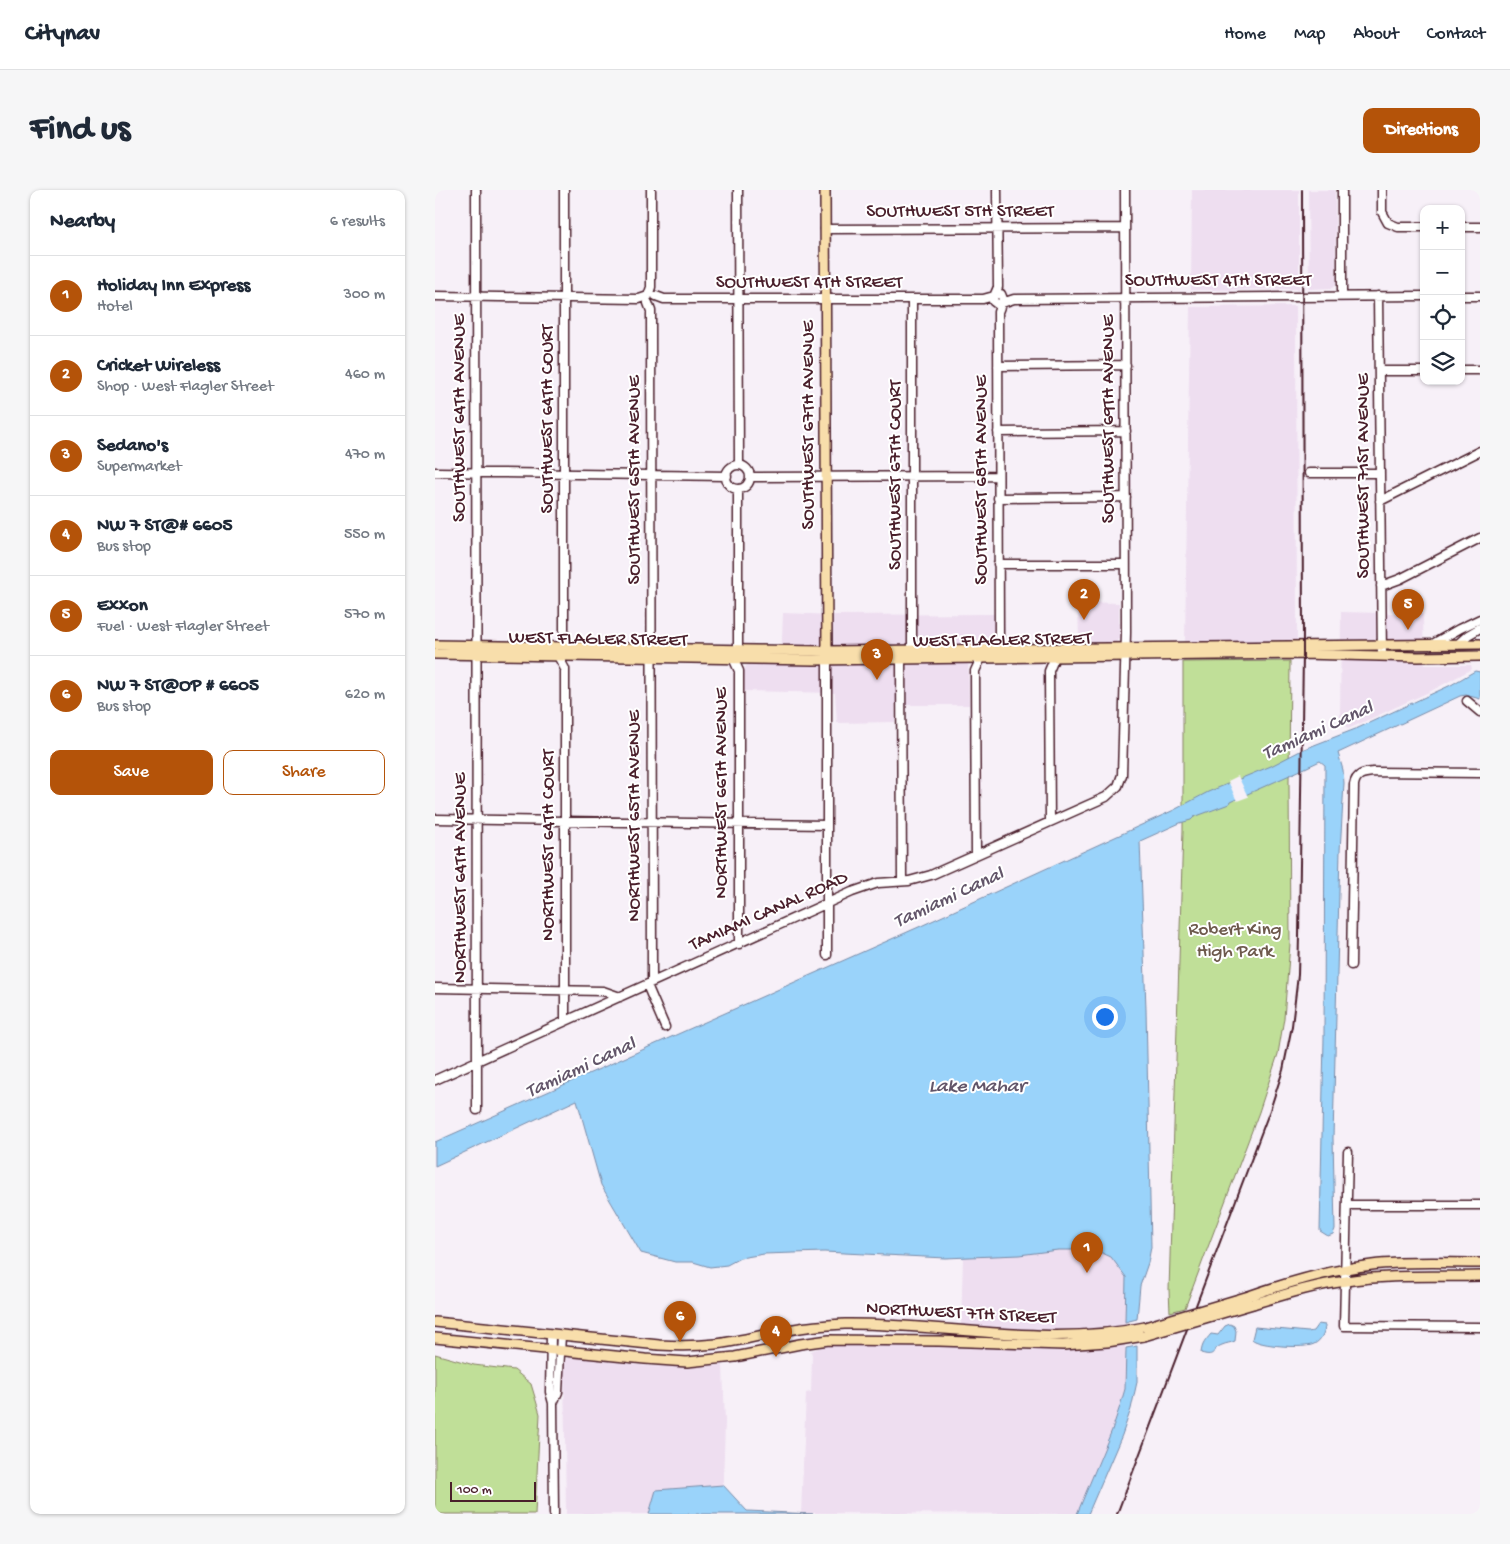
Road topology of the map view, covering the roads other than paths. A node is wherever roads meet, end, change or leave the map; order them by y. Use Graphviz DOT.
graph roads {
  1 [pos="476,190"];
  2 [pos="564,190"];
  3 [pos="651,190"];
  4 [pos="738,190"];
  5 [pos="825,190"];
  6 [pos="997,190"];
  7 [pos="1125,190"];
  8 [pos="1342,190"];
  9 [pos="1382,190"];
  10 [pos="1420,227"];
  11 [pos="1465,227"];
  12 [pos="1480,227"];
  13 [pos="997,228"];
  14 [pos="1125,228"];
  15 [pos="825,229"];
  16 [pos="435,296"];
  17 [pos="477,296"];
  18 [pos="1342,296"];
  19 [pos="1378,296"];
  20 [pos="1420,296"];
  21 [pos="1465,296"];
  22 [pos="1480,296"];
  23 [pos="564,298"];
  24 [pos="1125,298"];
  25 [pos="998,299"];
  26 [pos="738,300"];
  27 [pos="825,300"];
  28 [pos="912,300"];
  29 [pos="651,301"];
  30 [pos="1126,365"];
  31 [pos="998,366"];
  32 [pos="1465,370"];
  33 [pos="1480,370"];
  34 [pos="1379,371"];
  35 [pos="1420,371"];
  36 [pos="1126,431"];
  37 [pos="998,432"];
  38 [pos="1480,451"];
  39 [pos="739,465"];
  40 [pos="435,472"];
  41 [pos="477,473"];
  42 [pos="1309,473"];
  43 [pos="1380,473"];
  44 [pos="565,474"];
  45 [pos="651,475"];
  46 [pos="727,476"];
  47 [pos="912,476"];
  48 [pos="998,476"];
  49 [pos="750,477"];
  50 [pos="826,478"];
  51 [pos="738,489"];
  52 [pos="1125,497"];
  53 [pos="998,498"];
  54 [pos="1380,501"];
  55 [pos="1480,538"];
  56 [pos="999,564"];
  57 [pos="1125,564"];
  58 [pos="1381,586"];
  59 [pos="1480,619"];
  60 [pos="1480,628"];
  61 [pos="1458,644"];
  62 [pos="1480,644"];
  63 [pos="435,645"];
  64 [pos="1431,645"];
  65 [pos="1382,646"];
  66 [pos="564,647"];
  67 [pos="999,649"];
  68 [pos="477,650"];
  69 [pos="739,650"];
  70 [pos="913,650"];
  71 [pos="1238,650"];
  72 [pos="1125,652"];
  73 [pos="651,653"];
  74 [pos="435,654"];
  75 [pos="826,655"];
  76 [pos="558,656"];
  77 [pos="571,656"];
  78 [pos="1382,656"];
  79 [pos="1480,656"];
  80 [pos="1043,657"];
  81 [pos="1055,657"];
  82 [pos="733,658"];
  83 [pos="745,658"];
  84 [pos="969,658"];
  85 [pos="981,658"];
  86 [pos="901,659"];
  87 [pos="565,669"];
  88 [pos="739,671"];
  89 [pos="975,671"];
  90 [pos="1049,671"];
  91 [pos="1467,701"];
  92 [pos="1480,712"];
  93 [pos="1480,773"];
  94 [pos="1118,786"];
  95 [pos="435,819"];
  96 [pos="477,819"];
  97 [pos="565,821"];
  98 [pos="652,822"];
  99 [pos="1050,822"];
  100 [pos="739,823"];
  101 [pos="827,825"];
  102 [pos="976,855"];
  103 [pos="902,882"];
  104 [pos="827,904"];
  105 [pos="739,944"];
  106 [pos="827,955"];
  107 [pos="1351,964"];
  108 [pos="649,984"];
  109 [pos="435,988"];
  110 [pos="477,989"];
  111 [pos="565,990"];
  112 [pos="620,997"];
  113 [pos="565,1021"];
  114 [pos="665,1027"];
  115 [pos="477,1061"];
  116 [pos="435,1080"];
  117 [pos="477,1110"];
  118 [pos="1347,1152"];
  119 [pos="1480,1204"];
  120 [pos="1347,1205"];
  121 [pos="1480,1263"];
  122 [pos="1346,1269"];
  123 [pos="1480,1276"];
  124 [pos="1345,1281"];
  125 [pos="1251,1300"];
  126 [pos="435,1322"];
  127 [pos="1480,1327"];
  128 [pos="1145,1331"];
  129 [pos="551,1334"];
  130 [pos="561,1335"];
  131 [pos="435,1338"];
  132 [pos="555,1349"];
  133 [pos="554,1514"];
  1 -- 17 [label="street, SOUTHWEST 64TH AVENUE"];
  2 -- 23 [label="street, SOUTHWEST 64TH COURT"];
  3 -- 29 [label="street, SOUTHWEST 65TH AVENUE"];
  4 -- 26 [label="street"];
  5 -- 15 [label="main road, SOUTHWEST 67TH AVENUE"];
  6 -- 13 [label="street, SOUTHWEST 68TH AVENUE"];
  7 -- 14 [label="street, SOUTHWEST 69TH AVENUE"];
  8 -- 18 [label="street"];
  9 -- 10 [label="street"];
  11 -- 12 [label="street"];
  13 -- 14 [label="street, SOUTHWEST 5TH STREET"];
  13 -- 15 [label="street, SOUTHWEST 5TH STREET"];
  13 -- 25 [label="street, SOUTHWEST 68TH AVENUE"];
  14 -- 24 [label="street, SOUTHWEST 69TH AVENUE"];
  15 -- 27 [label="main road, SOUTHWEST 67TH AVENUE"];
  16 -- 17 [label="street, SOUTHWEST 4TH STREET"];
  17 -- 23 [label="street, SOUTHWEST 4TH STREET"];
  17 -- 41 [label="street, SOUTHWEST 64TH AVENUE"];
  18 -- 19 [label="street, SOUTHWEST 4TH STREET"];
  18 -- 24 [label="street, SOUTHWEST 4TH STREET"];
  19 -- 20 [label="street, SOUTHWEST 4TH STREET"];
  19 -- 34 [label="street, SOUTHWEST 71ST AVENUE"];
  21 -- 22 [label="street"];
  23 -- 29 [label="street, SOUTHWEST 4TH STREET"];
  23 -- 44 [label="street, SOUTHWEST 64TH COURT"];
  24 -- 25 [label="street, SOUTHWEST 4TH STREET"];
  24 -- 30 [label="street, SOUTHWEST 69TH AVENUE"];
  25 -- 28 [label="street, SOUTHWEST 4TH STREET"];
  25 -- 31 [label="street, SOUTHWEST 68TH AVENUE"];
  26 -- 27 [label="street, SOUTHWEST 4TH STREET"];
  26 -- 29 [label="street, SOUTHWEST 4TH STREET"];
  26 -- 39 [label="street"];
  27 -- 28 [label="street, SOUTHWEST 4TH STREET"];
  27 -- 50 [label="main road, SOUTHWEST 67TH AVENUE"];
  28 -- 47 [label="street, SOUTHWEST 67TH COURT"];
  29 -- 45 [label="street, SOUTHWEST 65TH AVENUE"];
  30 -- 31 [label="street"];
  30 -- 36 [label="street, SOUTHWEST 69TH AVENUE"];
  31 -- 37 [label="street, SOUTHWEST 68TH AVENUE"];
  32 -- 33 [label="street"];
  34 -- 35 [label="street"];
  34 -- 43 [label="street, SOUTHWEST 71ST AVENUE"];
  36 -- 37 [label="street"];
  36 -- 52 [label="street, SOUTHWEST 69TH AVENUE"];
  37 -- 48 [label="street, SOUTHWEST 68TH AVENUE"];
  38 -- 54 [label="street"];
  39 -- 46 [label="street"];
  39 -- 49 [label="street"];
  40 -- 41 [label="street"];
  41 -- 44 [label="street"];
  41 -- 68 [label="street, SOUTHWEST 64TH AVENUE"];
  42 -- 43 [label="street"];
  43 -- 54 [label="street, SOUTHWEST 71ST AVENUE"];
  44 -- 45 [label="street"];
  44 -- 66 [label="street, SOUTHWEST 64TH COURT"];
  45 -- 46 [label="street"];
  45 -- 73 [label="street, SOUTHWEST 65TH AVENUE"];
  46 -- 51 [label="street"];
  47 -- 48 [label="street"];
  47 -- 50 [label="street"];
  47 -- 70 [label="street, SOUTHWEST 67TH COURT"];
  48 -- 53 [label="street, SOUTHWEST 68TH AVENUE"];
  49 -- 50 [label="street"];
  49 -- 51 [label="street"];
  50 -- 75 [label="main road, SOUTHWEST 67TH AVENUE"];
  51 -- 69 [label="street"];
  52 -- 53 [label="street"];
  52 -- 57 [label="street, SOUTHWEST 69TH AVENUE"];
  53 -- 56 [label="street, SOUTHWEST 68TH AVENUE"];
  54 -- 58 [label="street, SOUTHWEST 71ST AVENUE"];
  55 -- 58 [label="street"];
  56 -- 57 [label="street"];
  56 -- 67 [label="street, SOUTHWEST 68TH AVENUE"];
  57 -- 72 [label="street, SOUTHWEST 69TH AVENUE"];
  58 -- 65 [label="street, SOUTHWEST 71ST AVENUE"];
  59 -- 64 [label="street"];
  60 -- 61 [label="street"];
  61 -- 62 [label="main road, WEST FLAGLER STREET"];
  61 -- 64 [label="main road, WEST FLAGLER STREET"];
  63 -- 68 [label="main road, WEST FLAGLER STREET"];
  64 -- 65 [label="main road, WEST FLAGLER STREET"];
  65 -- 71 [label="main road, WEST FLAGLER STREET"];
  65 -- 78 [label="street, SOUTHWEST 71ST AVENUE"];
  66 -- 68 [label="main road, WEST FLAGLER STREET"];
  66 -- 73 [label="main road, WEST FLAGLER STREET"];
  67 -- 70 [label="main road, WEST FLAGLER STREET"];
  67 -- 72 [label="main road, WEST FLAGLER STREET"];
  68 -- 74 [label="main road, WEST FLAGLER STREET"];
  68 -- 76 [label="main road, WEST FLAGLER STREET"];
  68 -- 96 [label="street, NORTHWEST 64TH AVENUE"];
  69 -- 73 [label="main road, WEST FLAGLER STREET"];
  69 -- 75 [label="main road, WEST FLAGLER STREET"];
  70 -- 75 [label="main road, WEST FLAGLER STREET"];
  71 -- 72 [label="main road, WEST FLAGLER STREET"];
  71 -- 78 [label="main road, WEST FLAGLER STREET"];
  72 -- 81 [label="main road, WEST FLAGLER STREET"];
  72 -- 94 [label="street, SOUTHWEST 69TH AVENUE"];
  73 -- 77 [label="main road, WEST FLAGLER STREET"];
  73 -- 82 [label="main road, WEST FLAGLER STREET"];
  73 -- 98 [label="street, NORTHWEST 65TH AVENUE"];
  75 -- 83 [label="main road, WEST FLAGLER STREET"];
  75 -- 86 [label="main road, WEST FLAGLER STREET"];
  75 -- 101 [label="street"];
  76 -- 77 [label="main road, WEST FLAGLER STREET"];
  76 -- 87 [label="street, NORTHWEST 64TH COURT"];
  77 -- 87 [label="street, NORTHWEST 64TH COURT"];
  78 -- 79 [label="main road, WEST FLAGLER STREET"];
  80 -- 81 [label="main road, WEST FLAGLER STREET"];
  80 -- 85 [label="main road, WEST FLAGLER STREET"];
  80 -- 90 [label="street"];
  81 -- 90 [label="street"];
  82 -- 83 [label="main road, WEST FLAGLER STREET"];
  82 -- 88 [label="street, NORTHWEST 66TH AVENUE"];
  83 -- 88 [label="street, NORTHWEST 66TH AVENUE"];
  84 -- 85 [label="main road, WEST FLAGLER STREET"];
  84 -- 86 [label="main road, WEST FLAGLER STREET"];
  84 -- 89 [label="street"];
  85 -- 89 [label="street"];
  86 -- 103 [label="street"];
  87 -- 97 [label="street, NORTHWEST 64TH COURT"];
  88 -- 100 [label="street, NORTHWEST 66TH AVENUE"];
  89 -- 102 [label="street"];
  90 -- 99 [label="street"];
  91 -- 92 [label="street"];
  93 -- 107 [label="street"];
  94 -- 99 [label="street, TAMIAMI CANAL ROAD"];
  95 -- 96 [label="street"];
  96 -- 97 [label="street"];
  96 -- 110 [label="street, NORTHWEST 64TH AVENUE"];
  97 -- 98 [label="street"];
  97 -- 111 [label="street, NORTHWEST 64TH COURT"];
  98 -- 100 [label="street"];
  98 -- 108 [label="street, NORTHWEST 65TH AVENUE"];
  99 -- 102 [label="street, TAMIAMI CANAL ROAD"];
  100 -- 101 [label="street"];
  100 -- 105 [label="street, NORTHWEST 66TH AVENUE"];
  101 -- 104 [label="street"];
  102 -- 103 [label="street, TAMIAMI CANAL ROAD"];
  103 -- 104 [label="street, TAMIAMI CANAL ROAD"];
  104 -- 105 [label="street, TAMIAMI CANAL ROAD"];
  104 -- 106 [label="street"];
  105 -- 108 [label="street, TAMIAMI CANAL ROAD"];
  108 -- 112 [label="street, TAMIAMI CANAL ROAD"];
  108 -- 114 [label="street, NORTHWEST 65TH AVENUE"];
  109 -- 110 [label="street"];
  110 -- 111 [label="street"];
  110 -- 115 [label="street, NORTHWEST 64TH AVENUE"];
  111 -- 112 [label="street"];
  111 -- 113 [label="street, NORTHWEST 64TH COURT"];
  112 -- 113 [label="street, TAMIAMI CANAL ROAD"];
  113 -- 115 [label="street, TAMIAMI CANAL ROAD"];
  115 -- 116 [label="street, TAMIAMI CANAL ROAD"];
  115 -- 117 [label="street, NORTHWEST 64TH AVENUE"];
  118 -- 120 [label="street"];
  119 -- 120 [label="street"];
  120 -- 122 [label="street"];
  121 -- 122 [label="main road, NORTHWEST 7TH STREET"];
  122 -- 124 [label="street"];
  122 -- 125 [label="main road, NORTHWEST 7TH STREET"];
  123 -- 124 [label="main road, NORTHWEST 7TH STREET"];
  124 -- 125 [label="main road, NORTHWEST 7TH STREET"];
  124 -- 127 [label="street"];
  125 -- 128 [label="main road, NORTHWEST 7TH STREET, bridge"];
  126 -- 129 [label="main road, NORTHWEST 7TH STREET"];
  128 -- 130 [label="main road, NORTHWEST 7TH STREET"];
  128 -- 132 [label="main road, NORTHWEST 7TH STREET"];
  129 -- 130 [label="main road, NORTHWEST 7TH STREET"];
  129 -- 132 [label="street"];
  130 -- 132 [label="street"];
  131 -- 132 [label="main road, NORTHWEST 7TH STREET"];
  132 -- 133 [label="street"];
}
